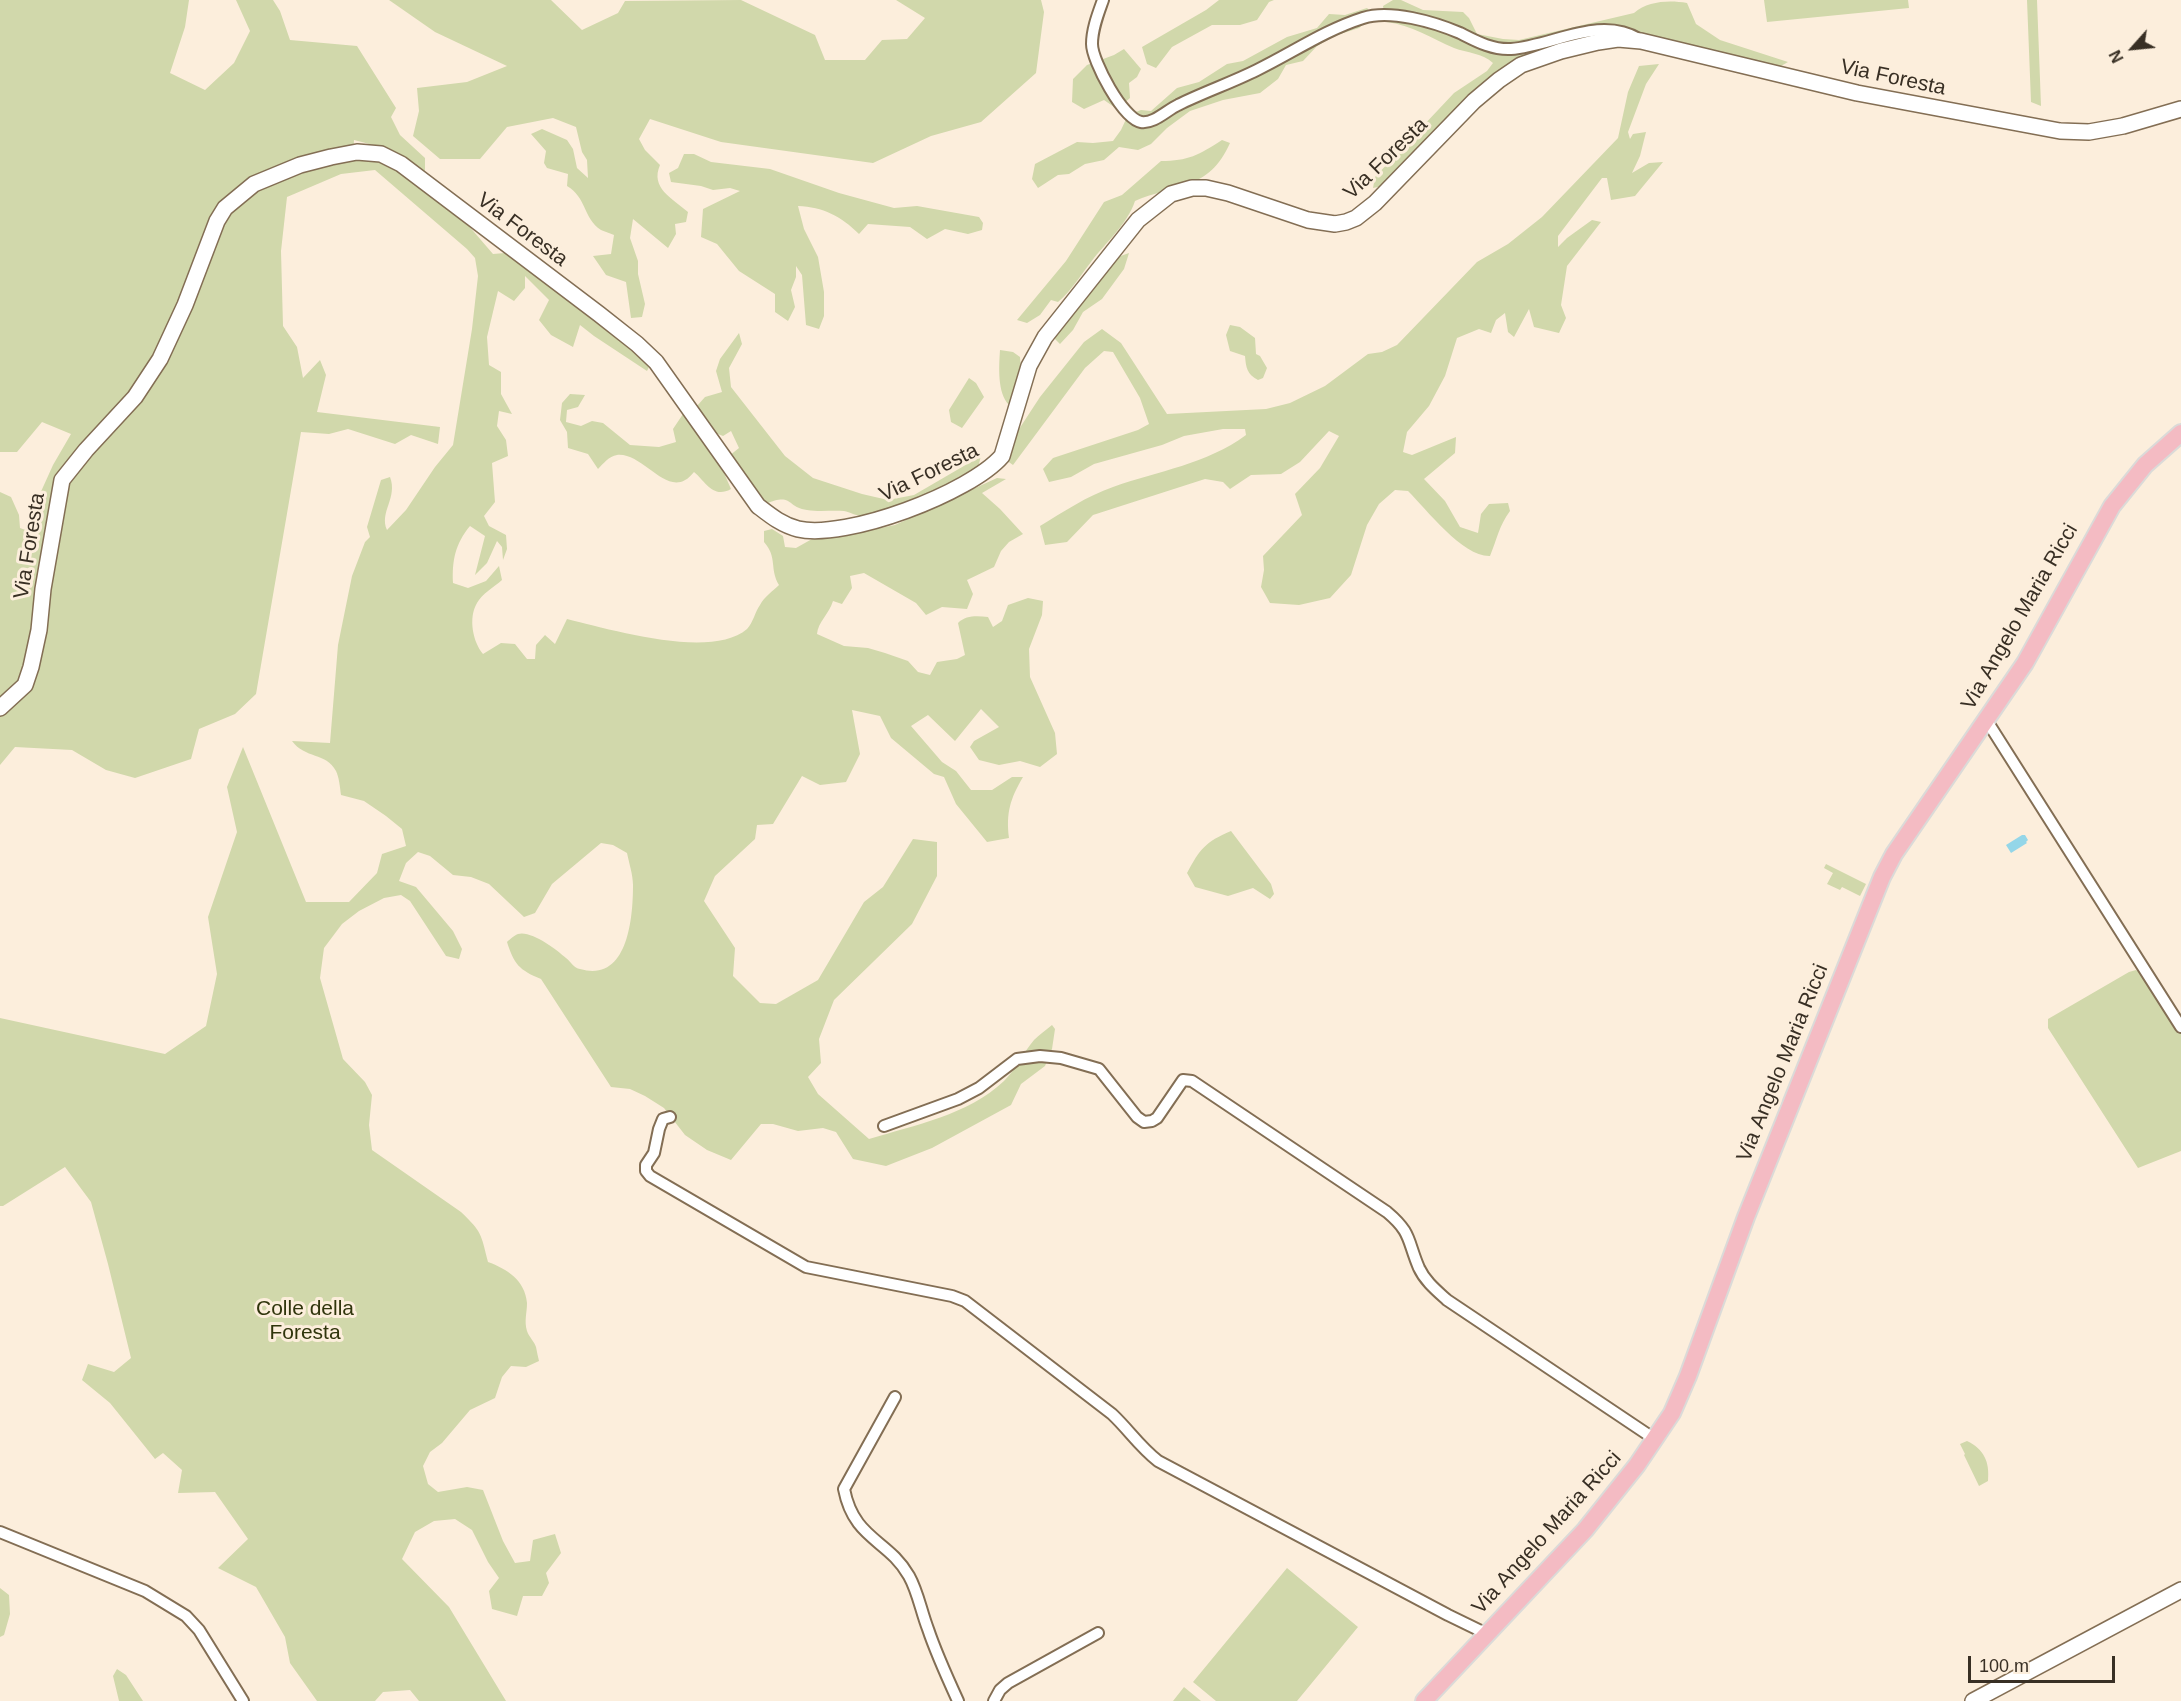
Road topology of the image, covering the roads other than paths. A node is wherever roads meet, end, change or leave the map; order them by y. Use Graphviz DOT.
graph roads {
  1 [pos="1103,0"];
  2 [pos="1641,41"];
  3 [pos="2181,109"];
  4 [pos="2181,433"];
  5 [pos="0,708"];
  6 [pos="1987,721"];
  7 [pos="2181,1027"];
  8 [pos="670,1116"];
  9 [pos="884,1126"];
  10 [pos="895,1397"];
  11 [pos="1656,1440"];
  12 [pos="0,1532"];
  13 [pos="2181,1590"];
  14 [pos="1098,1633"];
  15 [pos="1487,1634"];
  16 [pos="243,1701"];
  17 [pos="958,1701"];
  18 [pos="994,1701"];
  19 [pos="1424,1701"];
  20 [pos="1973,1701"];
  1 -- 2 [label="street"];
  2 -- 3 [label="main road, Via Foresta"];
  2 -- 5 [label="main road, Via Foresta"];
  4 -- 6 [label="main road, Via Angelo Maria Ricci"];
  6 -- 7 [label="street"];
  6 -- 11 [label="main road, Via Angelo Maria Ricci"];
  8 -- 15 [label="street"];
  9 -- 11 [label="street"];
  10 -- 17 [label="street"];
  11 -- 15 [label="main road, Via Angelo Maria Ricci"];
  12 -- 16 [label="street"];
  13 -- 20 [label="main road"];
  14 -- 18 [label="street"];
  15 -- 19 [label="main road, Via Angelo Maria Ricci"];
}
